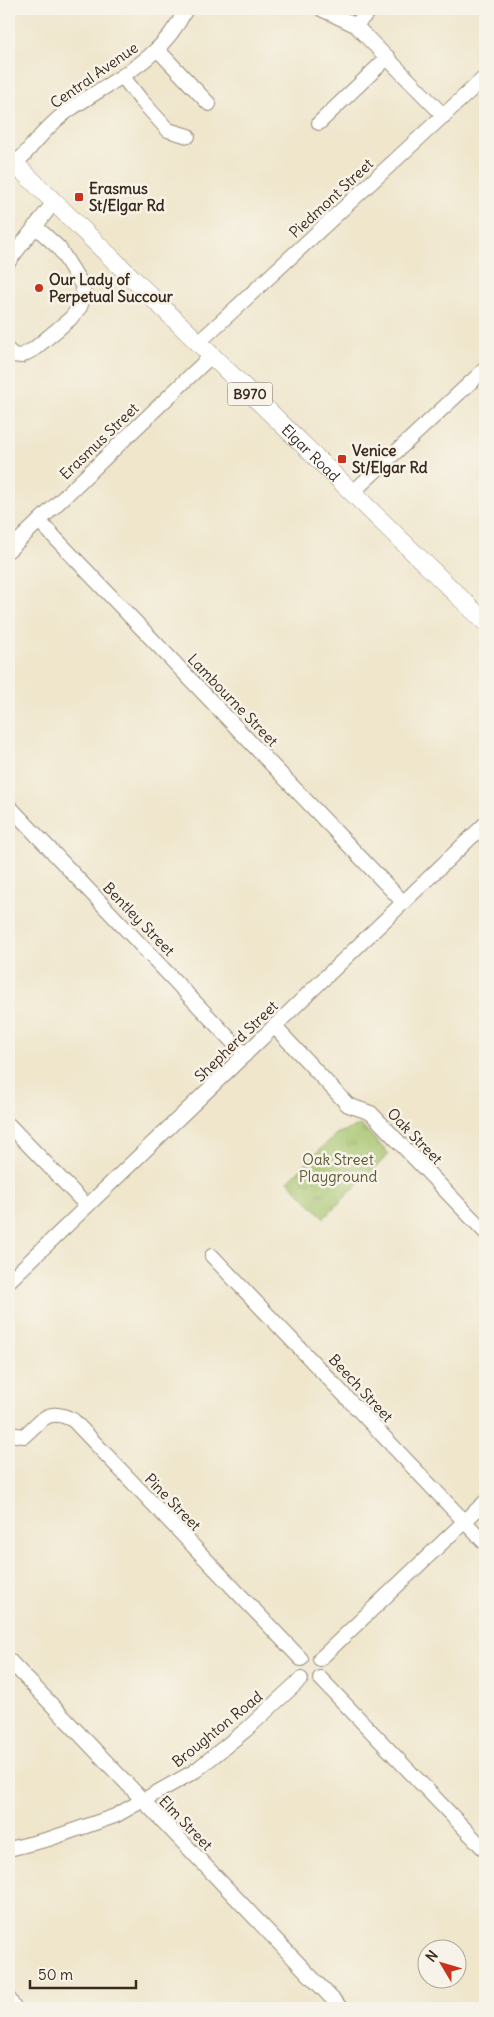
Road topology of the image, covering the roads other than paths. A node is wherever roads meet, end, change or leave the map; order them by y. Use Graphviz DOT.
graph roads {
  1 [pos="186,9"];
  2 [pos="321,9"];
  3 [pos="372,9"];
  4 [pos="355,24"];
  5 [pos="158,50"];
  6 [pos="388,58"];
  7 [pos="123,77"];
  8 [pos="485,77"];
  9 [pos="209,104"];
  10 [pos="444,116"];
  11 [pos="319,123"];
  12 [pos="188,136"];
  13 [pos="12,161"];
  14 [pos="54,202"];
  15 [pos="35,226"];
  16 [pos="9,261"];
  17 [pos="198,343"];
  18 [pos="9,352"];
  19 [pos="211,356"];
  20 [pos="485,369"];
  21 [pos="352,493"];
  22 [pos="39,521"];
  23 [pos="9,550"];
  24 [pos="485,622"];
  25 [pos="9,806"];
  26 [pos="485,824"];
  27 [pos="403,902"];
  28 [pos="274,1026"];
  29 [pos="245,1054"];
  30 [pos="9,1125"];
  31 [pos="87,1206"];
  32 [pos="485,1232"];
  33 [pos="212,1256"];
  34 [pos="9,1281"];
  35 [pos="9,1434"];
  36 [pos="485,1502"];
  37 [pos="465,1522"];
  38 [pos="485,1543"];
  39 [pos="301,1659"];
  40 [pos="320,1659"];
  41 [pos="9,1660"];
  42 [pos="301,1678"];
  43 [pos="320,1678"];
  44 [pos="142,1802"];
  45 [pos="9,1849"];
  46 [pos="485,1850"];
  47 [pos="9,1999"];
  48 [pos="14,2008"];
  49 [pos="340,2008"];
  1 -- 5 [label="street, Central Avenue"];
  2 -- 4 [label="street"];
  3 -- 4 [label="street"];
  4 -- 6 [label="street"];
  5 -- 7 [label="street, Central Avenue"];
  5 -- 9 [label="street"];
  6 -- 10 [label="street"];
  6 -- 11 [label="street"];
  7 -- 12 [label="street"];
  7 -- 13 [label="street, Central Avenue"];
  8 -- 10 [label="street, Piedmont Street"];
  10 -- 17 [label="street, Piedmont Street"];
  13 -- 14 [label="main road, Elgar Road / B970"];
  14 -- 15 [label="street"];
  14 -- 17 [label="main road, Elgar Road / B970"];
  15 -- 16 [label="street"];
  15 -- 18 [label="street"];
  17 -- 19 [label="main road, Elgar Road / B970"];
  19 -- 21 [label="main road, Elgar Road / B970"];
  19 -- 22 [label="street, Erasmus Street"];
  20 -- 21 [label="street"];
  21 -- 24 [label="main road, Elgar Road / B970"];
  22 -- 23 [label="street, Erasmus Street"];
  22 -- 27 [label="street, Lambourne Street"];
  25 -- 29 [label="street, Bentley Street"];
  26 -- 27 [label="street, Shepherd Street"];
  27 -- 28 [label="street, Shepherd Street"];
  28 -- 29 [label="street, Shepherd Street"];
  28 -- 32 [label="street, Oak Street"];
  29 -- 31 [label="street, Shepherd Street"];
  30 -- 31 [label="street"];
  31 -- 34 [label="street, Shepherd Street"];
  33 -- 37 [label="street, Beech Street"];
  35 -- 39 [label="street, Pine Street"];
  36 -- 37 [label="street"];
  37 -- 38 [label="street, Beech Street"];
  37 -- 40 [label="street"];
  39 -- 40 [label="street"];
  39 -- 42 [label="street"];
  40 -- 43 [label="street"];
  41 -- 44 [label="street, Elm Street"];
  42 -- 43 [label="street"];
  42 -- 44 [label="street, Broughton Road"];
  43 -- 46 [label="street"];
  44 -- 45 [label="street, Broughton Road"];
  44 -- 49 [label="street, Elm Street"];
  47 -- 48 [label="street"];
}
